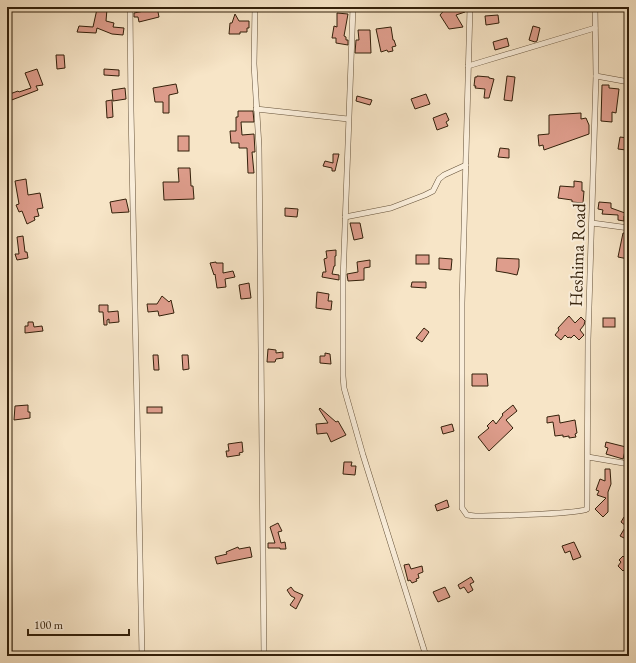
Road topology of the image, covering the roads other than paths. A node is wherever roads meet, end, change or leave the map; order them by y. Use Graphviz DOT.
graph roads {
  1 [pos="130,7"];
  2 [pos="255,7"];
  3 [pos="353,7"];
  4 [pos="470,7"];
  5 [pos="595,7"];
  6 [pos="595,28"];
  7 [pos="468,66"];
  8 [pos="596,76"];
  9 [pos="629,82"];
  10 [pos="256,109"];
  11 [pos="348,119"];
  12 [pos="466,165"];
  13 [pos="345,217"];
  14 [pos="592,223"];
  15 [pos="629,228"];
  16 [pos="7,363"];
  17 [pos="588,457"];
  18 [pos="629,464"];
  19 [pos="10,656"];
  20 [pos="142,656"];
  21 [pos="264,656"];
  22 [pos="426,656"];
  1 -- 20 [label="street"];
  2 -- 10 [label="street"];
  3 -- 11 [label="street"];
  4 -- 7 [label="street"];
  5 -- 6 [label="street, Heshima Road"];
  6 -- 7 [label="street"];
  6 -- 8 [label="street, Heshima Road"];
  7 -- 12 [label="street"];
  8 -- 9 [label="street"];
  8 -- 14 [label="street, Heshima Road"];
  10 -- 11 [label="street"];
  10 -- 21 [label="street"];
  11 -- 13 [label="street"];
  12 -- 13 [label="street"];
  12 -- 17 [label="street, Heshima Road"];
  13 -- 22 [label="street"];
  14 -- 15 [label="street"];
  14 -- 17 [label="street, Heshima Road"];
  16 -- 19 [label="street"];
  17 -- 18 [label="street"];
}
